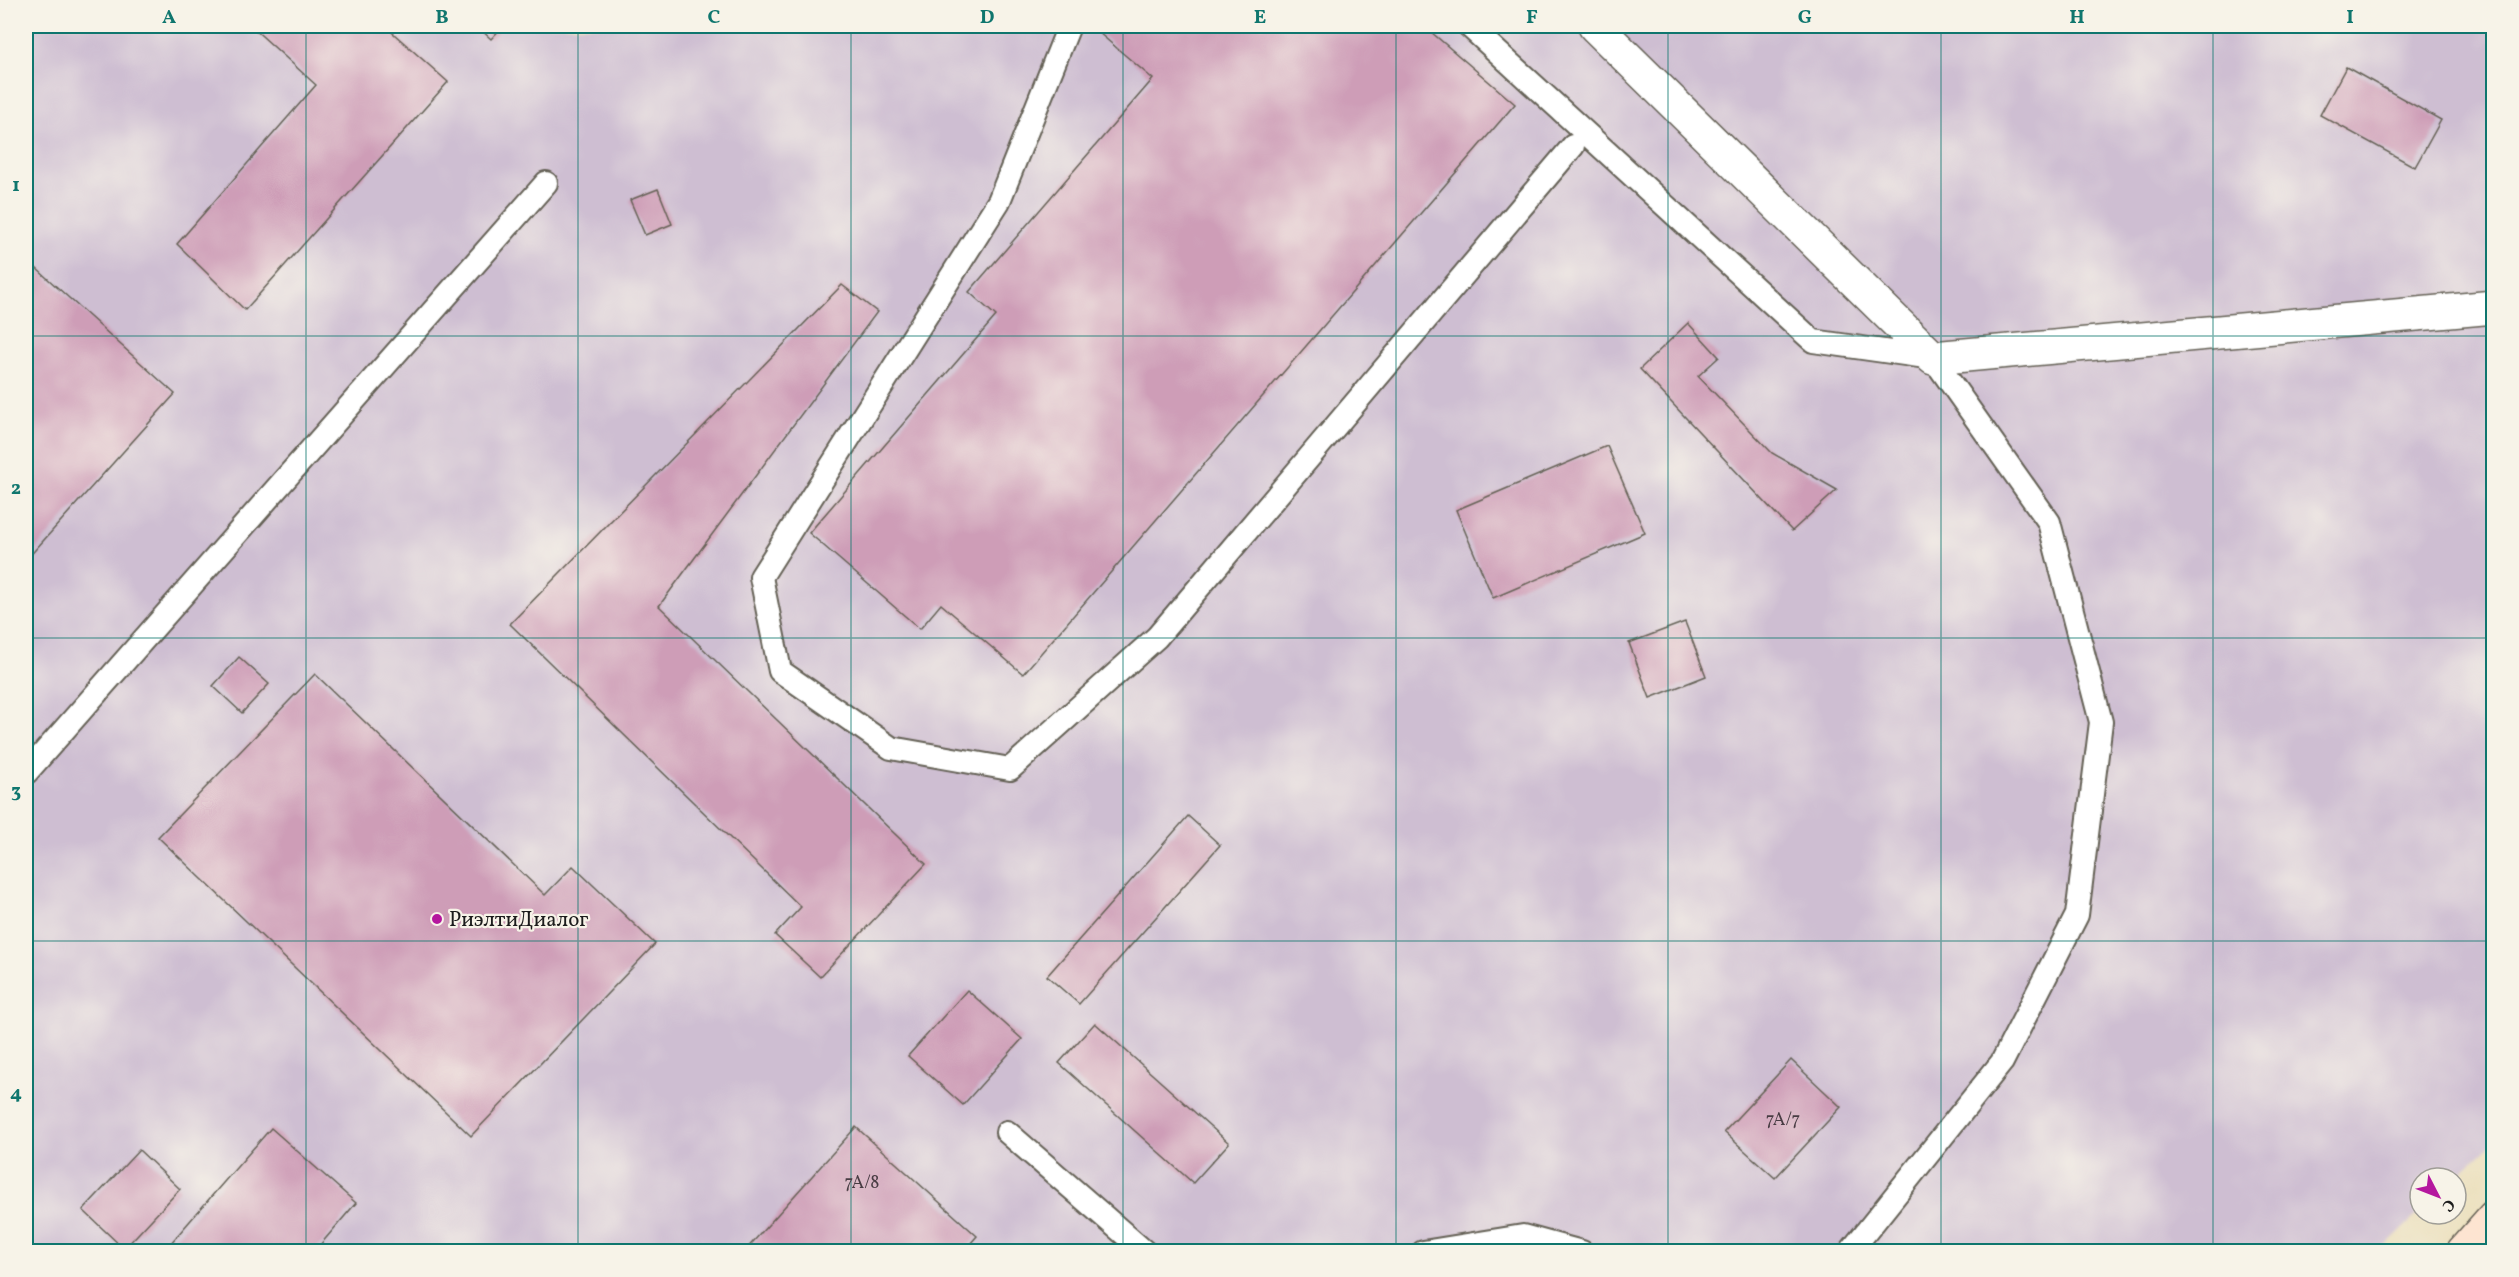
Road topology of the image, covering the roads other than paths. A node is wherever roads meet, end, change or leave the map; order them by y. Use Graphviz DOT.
graph roads {
  1 [pos="1069,26"];
  2 [pos="1469,26"];
  3 [pos="1595,26"];
  4 [pos="1573,146"];
  5 [pos="546,183"];
  6 [pos="2493,307"];
  7 [pos="1933,358"];
  8 [pos="26,773"];
  9 [pos="1007,1132"];
  10 [pos="2493,1217"];
  11 [pos="1145,1251"];
  12 [pos="1423,1251"];
  13 [pos="1582,1251"];
  14 [pos="1850,1251"];
  15 [pos="2463,1251"];
  1 -- 4 [label="lane"];
  2 -- 7 [label="lane"];
  3 -- 7 [label="street"];
  5 -- 8 [label="lane"];
  6 -- 7 [label="street"];
  7 -- 14 [label="lane"];
  9 -- 11 [label="lane"];
  10 -- 15 [label="street"];
  12 -- 13 [label="lane"];
}
